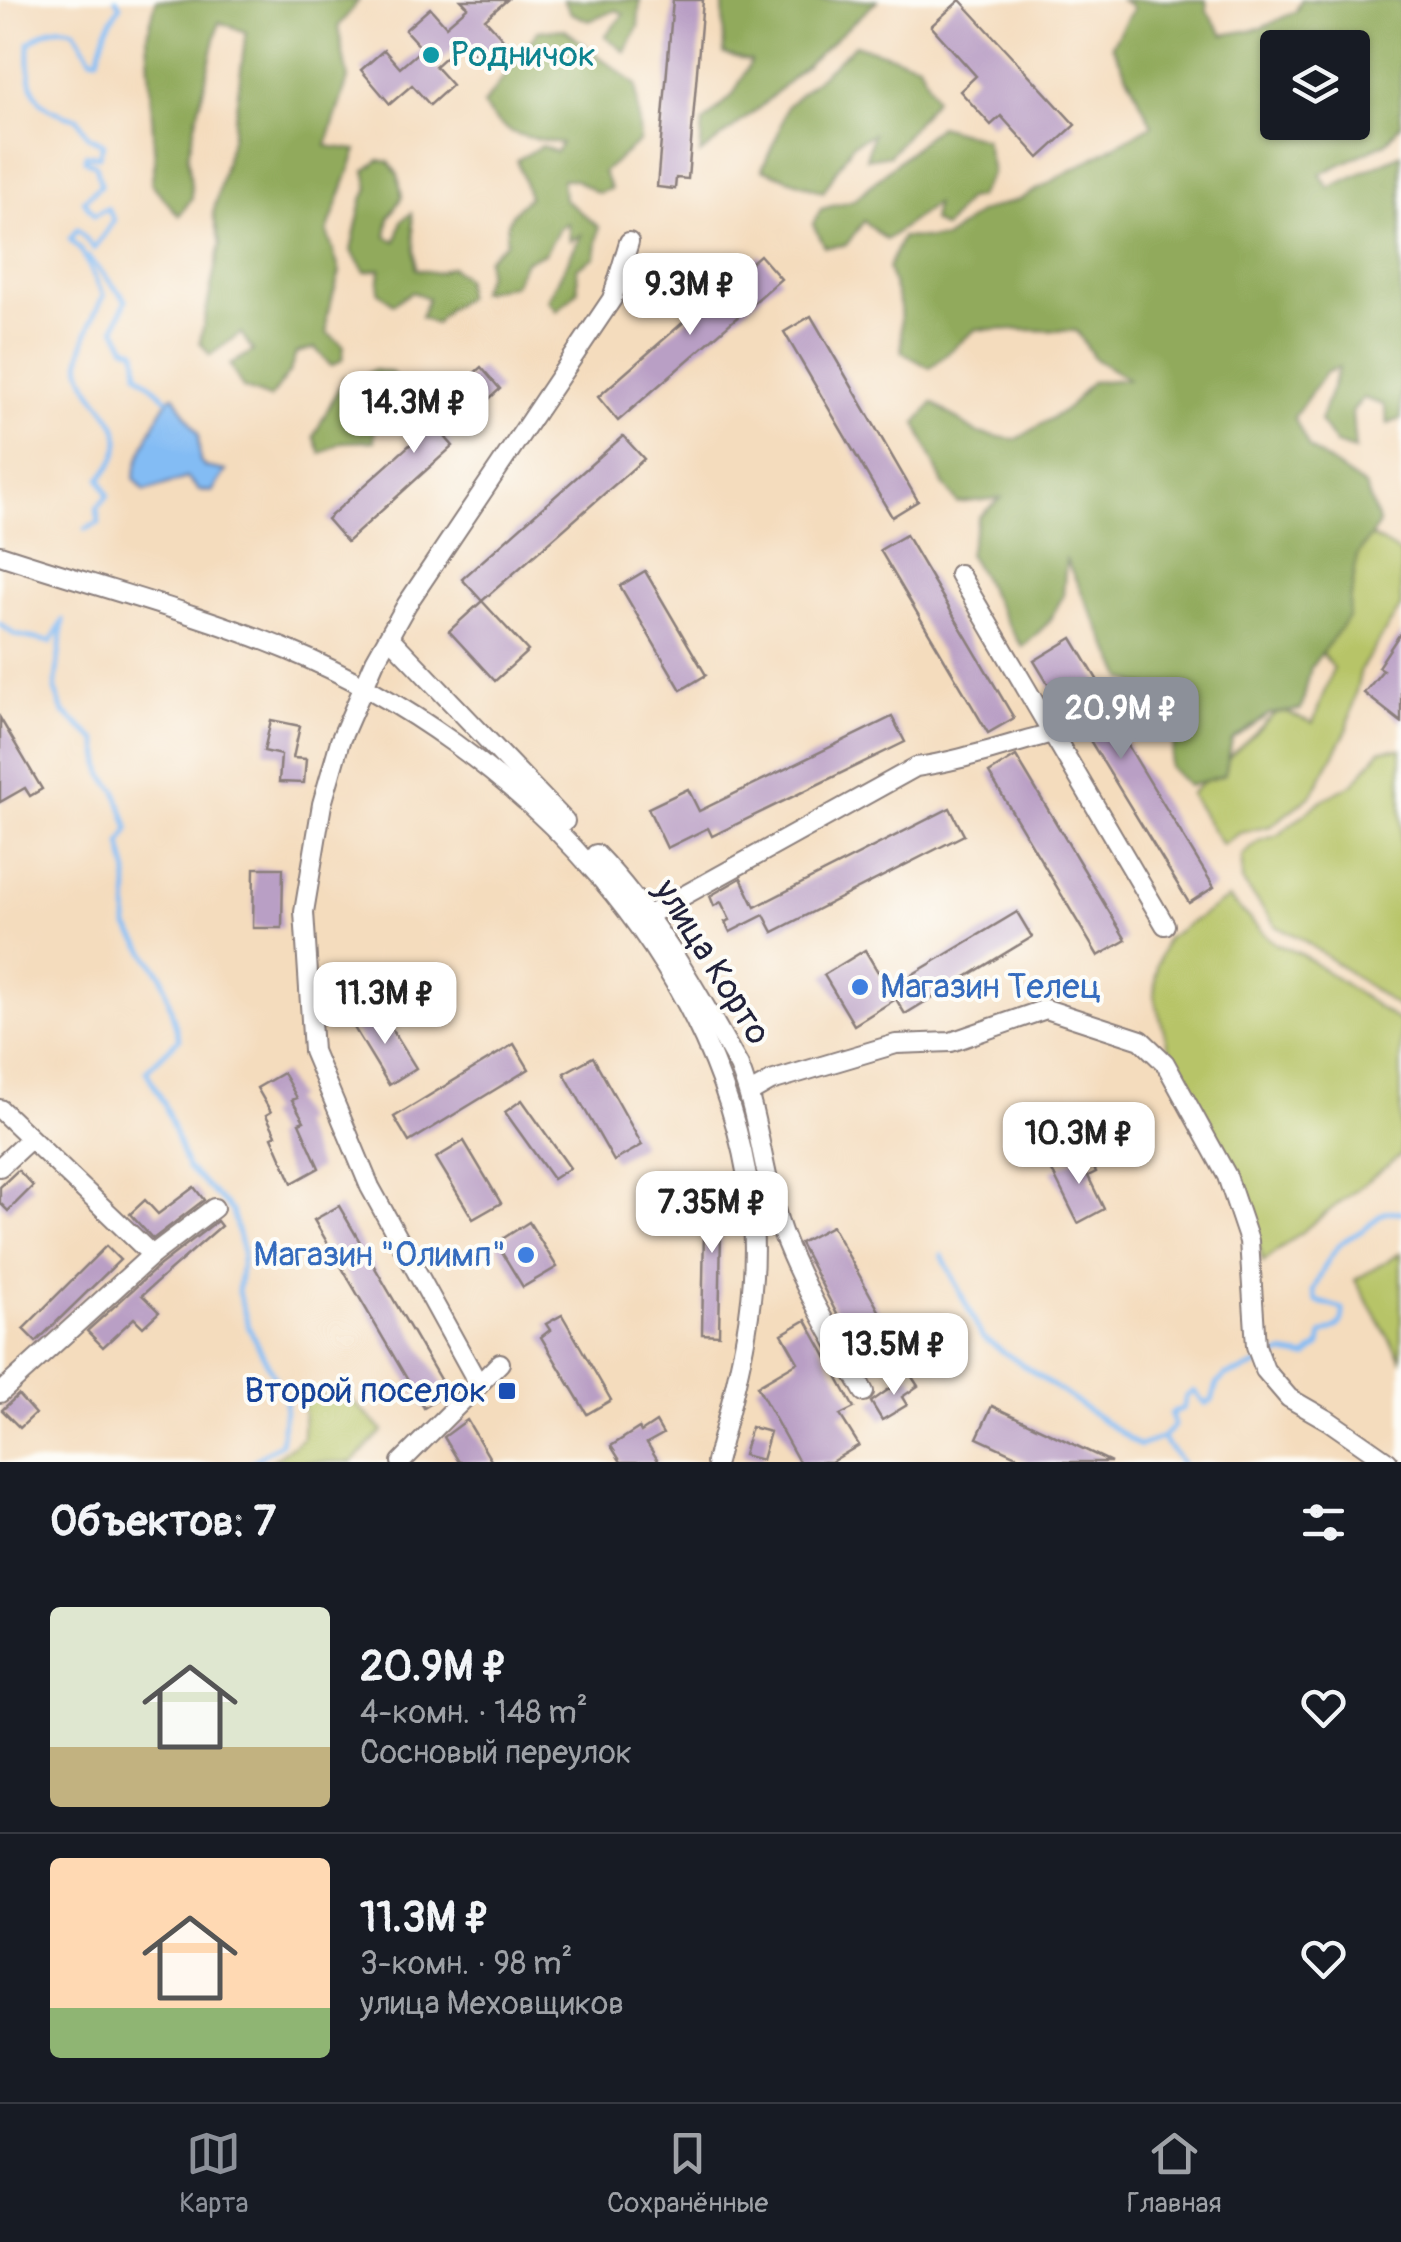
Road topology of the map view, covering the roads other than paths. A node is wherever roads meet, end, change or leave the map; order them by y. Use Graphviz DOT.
graph roads {
  1 [pos="629,242"];
  2 [pos="0,555"];
  3 [pos="959,574"];
  4 [pos="389,637"];
  5 [pos="362,687"];
  6 [pos="1053,733"];
  7 [pos="647,916"];
  8 [pos="1166,925"];
  9 [pos="750,1093"];
  10 [pos="0,1109"];
  11 [pos="30,1139"];
  12 [pos="0,1167"];
  13 [pos="214,1208"];
  14 [pos="152,1255"];
  15 [pos="500,1363"];
  16 [pos="479,1385"];
  17 [pos="864,1392"];
  18 [pos="0,1394"];
  19 [pos="402,1462"];
  20 [pos="716,1462"];
  21 [pos="1388,1462"];
  1 -- 4 [label="street"];
  2 -- 5 [label="street"];
  3 -- 6 [label="street"];
  4 -- 5 [label="street"];
  4 -- 7 [label="street, улица Корто"];
  5 -- 16 [label="street"];
  5 -- 20 [label="street"];
  6 -- 7 [label="street"];
  6 -- 8 [label="street"];
  7 -- 9 [label="street, улица Корто"];
  9 -- 17 [label="street, улица Корто"];
  9 -- 21 [label="street"];
  10 -- 11 [label="street"];
  11 -- 12 [label="street"];
  11 -- 14 [label="street"];
  13 -- 14 [label="street"];
  14 -- 18 [label="street"];
  15 -- 16 [label="street"];
  16 -- 19 [label="street"];
}
